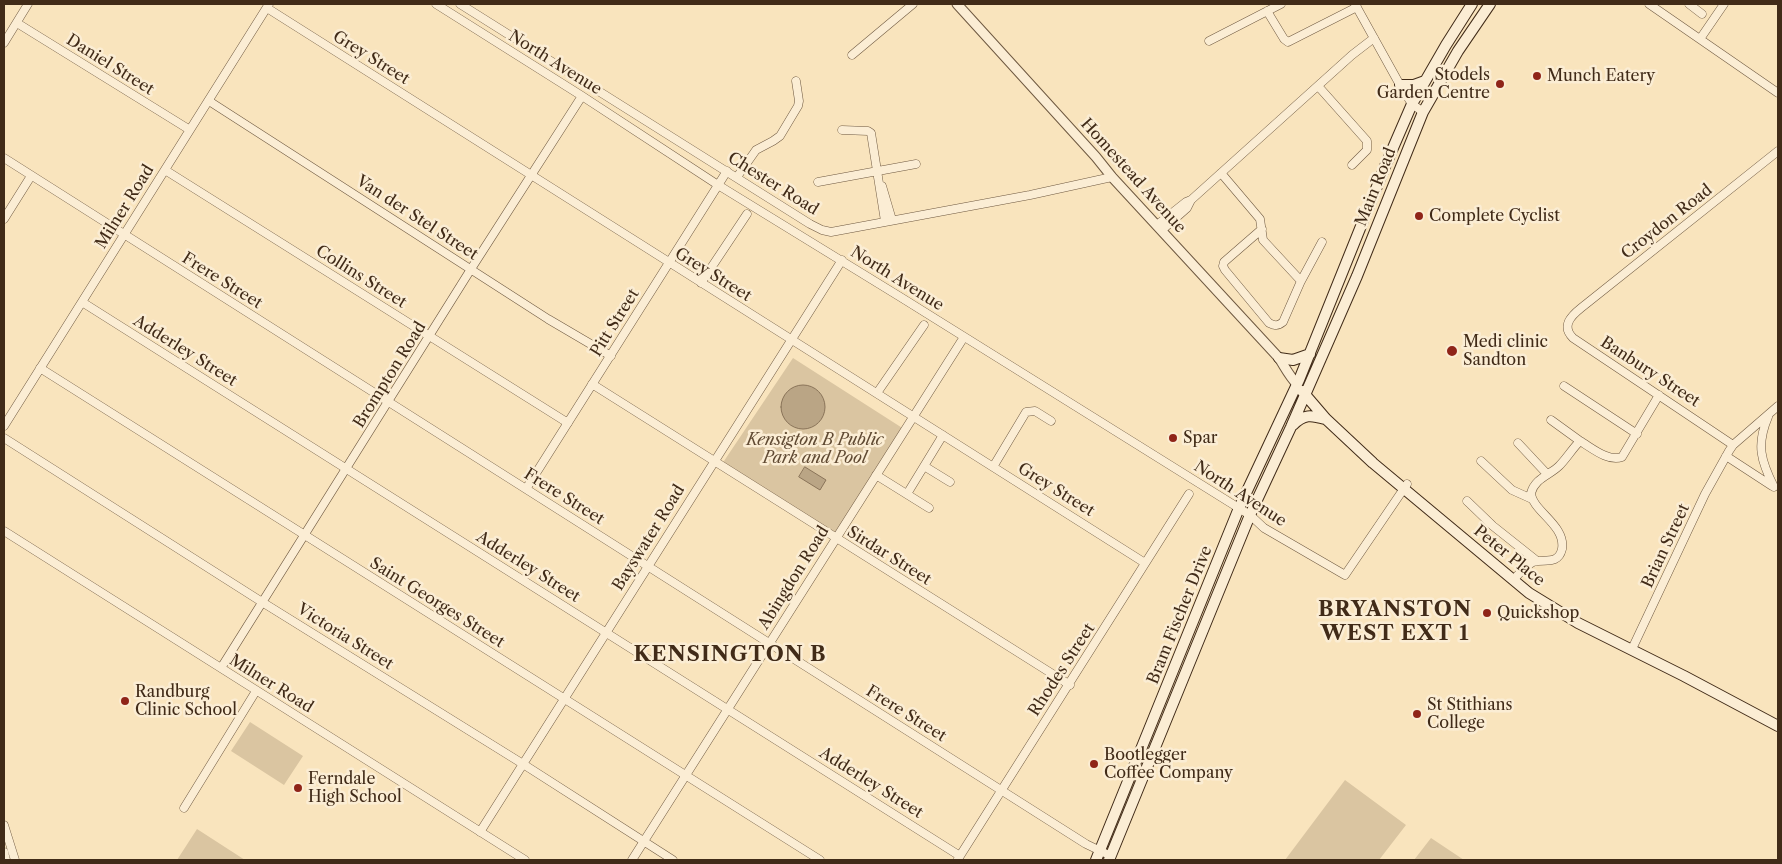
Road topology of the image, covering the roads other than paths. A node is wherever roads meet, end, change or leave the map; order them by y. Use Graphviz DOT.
graph roads {
  1 [pos="28,4"];
  2 [pos="436,4"];
  3 [pos="460,4"];
  4 [pos="912,4"];
  5 [pos="957,4"];
  6 [pos="1281,4"];
  7 [pos="1472,4"];
  8 [pos="1490,4"];
  9 [pos="1649,4"];
  10 [pos="1690,4"];
  11 [pos="1724,4"];
  12 [pos="1356,5"];
  13 [pos="268,6"];
  14 [pos="1267,12"];
  15 [pos="1702,14"];
  16 [pos="17,23"];
  17 [pos="1373,36"];
  18 [pos="1700,38"];
  19 [pos="1209,41"];
  20 [pos="4,43"];
  21 [pos="852,55"];
  22 [pos="796,81"];
  23 [pos="1425,81"];
  24 [pos="1400,85"];
  25 [pos="1318,86"];
  26 [pos="1778,93"];
  27 [pos="582,96"];
  28 [pos="209,102"];
  29 [pos="1412,104"];
  30 [pos="1423,112"];
  31 [pos="190,130"];
  32 [pos="842,130"];
  33 [pos="1778,151"];
  34 [pos="4,158"];
  35 [pos="916,164"];
  36 [pos="1352,165"];
  37 [pos="165,170"];
  38 [pos="727,171"];
  39 [pos="878,173"];
  40 [pos="1221,173"];
  41 [pos="32,176"];
  42 [pos="532,176"];
  43 [pos="736,177"];
  44 [pos="1112,177"];
  45 [pos="818,182"];
  46 [pos="718,185"];
  47 [pos="747,214"];
  48 [pos="4,220"];
  49 [pos="888,220"];
  50 [pos="1159,228"];
  51 [pos="1262,228"];
  52 [pos="124,235"];
  53 [pos="1322,242"];
  54 [pos="842,260"];
  55 [pos="669,263"];
  56 [pos="471,269"];
  57 [pos="1301,281"];
  58 [pos="701,283"];
  59 [pos="82,302"];
  60 [pos="1572,315"];
  61 [pos="924,326"];
  62 [pos="430,337"];
  63 [pos="964,337"];
  64 [pos="792,339"];
  65 [pos="1310,354"];
  66 [pos="611,356"];
  67 [pos="1279,358"];
  68 [pos="40,368"];
  69 [pos="1298,382"];
  70 [pos="592,384"];
  71 [pos="1564,386"];
  72 [pos="1306,392"];
  73 [pos="878,394"];
  74 [pos="1659,395"];
  75 [pos="388,403"];
  76 [pos="1778,406"];
  77 [pos="1770,413"];
  78 [pos="913,416"];
  79 [pos="1326,419"];
  80 [pos="1551,420"];
  81 [pos="1051,421"];
  82 [pos="568,423"];
  83 [pos="4,426"];
  84 [pos="1291,427"];
  85 [pos="1637,434"];
  86 [pos="944,436"];
  87 [pos="4,438"];
  88 [pos="1580,441"];
  89 [pos="1518,443"];
  90 [pos="1733,445"];
  91 [pos="1726,456"];
  92 [pos="714,460"];
  93 [pos="1481,461"];
  94 [pos="924,466"];
  95 [pos="993,467"];
  96 [pos="346,469"];
  97 [pos="1547,474"];
  98 [pos="876,475"];
  99 [pos="950,482"];
  100 [pos="1405,486"];
  101 [pos="1776,488"];
  102 [pos="526,489"];
  103 [pos="907,494"];
  104 [pos="1189,494"];
  105 [pos="1532,499"];
  106 [pos="1467,500"];
  107 [pos="929,508"];
  108 [pos="1239,508"];
  109 [pos="1250,515"];
  110 [pos="4,531"];
  111 [pos="304,535"];
  112 [pos="835,539"];
  113 [pos="1537,561"];
  114 [pos="1146,563"];
  115 [pos="648,566"];
  116 [pos="1515,578"];
  117 [pos="262,602"];
  118 [pos="607,632"];
  119 [pos="769,643"];
  120 [pos="1634,647"];
  121 [pos="220,668"];
  122 [pos="1070,685"];
  123 [pos="256,691"];
  124 [pos="564,699"];
  125 [pos="729,710"];
  126 [pos="1778,721"];
  127 [pos="1778,726"];
  128 [pos="523,764"];
  129 [pos="686,776"];
  130 [pos="1001,789"];
  131 [pos="184,808"];
  132 [pos="4,825"];
  133 [pos="480,832"];
  134 [pos="644,842"];
  135 [pos="4,852"];
  136 [pos="1098,856"];
  137 [pos="958,858"];
  138 [pos="1110,858"];
  139 [pos="6,860"];
  140 [pos="15,860"];
  141 [pos="525,860"];
  142 [pos="632,860"];
  143 [pos="673,860"];
  144 [pos="820,860"];
  1 -- 16 [label="street"];
  2 -- 27 [label="street, North Avenue"];
  3 -- 38 [label="street, Chester Road"];
  4 -- 21 [label="street"];
  5 -- 44 [label="street, Homestead Avenue"];
  6 -- 14 [label="street"];
  7 -- 23 [label="main road, Main Road"];
  8 -- 30 [label="main road, Main Road"];
  9 -- 18 [label="street"];
  10 -- 15 [label="street"];
  11 -- 18 [label="street"];
  12 -- 14 [label="street"];
  12 -- 17 [label="street"];
  13 -- 28 [label="street, Milner Road"];
  13 -- 42 [label="street, Grey Street"];
  14 -- 19 [label="street"];
  16 -- 20 [label="street"];
  16 -- 31 [label="street, Daniel Street"];
  17 -- 24 [label="street"];
  17 -- 25 [label="street"];
  18 -- 26 [label="street"];
  22 -- 43 [label="street"];
  23 -- 24 [label="main road"];
  23 -- 29 [label="main road, Main Road"];
  24 -- 29 [label="street"];
  25 -- 36 [label="street"];
  25 -- 40 [label="street"];
  27 -- 42 [label="street, Brompton Road"];
  27 -- 46 [label="street, North Avenue"];
  28 -- 31 [label="street, Milner Road"];
  28 -- 56 [label="street, Van der Stel Street"];
  29 -- 30 [label="street"];
  29 -- 65 [label="main road, Main Road"];
  30 -- 72 [label="main road, Main Road"];
  31 -- 37 [label="street, Milner Road"];
  32 -- 39 [label="street"];
  33 -- 60 [label="street, Croydon Road"];
  34 -- 41 [label="street, Frere Street"];
  35 -- 39 [label="street"];
  37 -- 52 [label="street, Milner Road"];
  37 -- 62 [label="street, Collins Street"];
  38 -- 43 [label="street, Chester Road"];
  38 -- 46 [label="street, Pitt Street"];
  39 -- 45 [label="street"];
  39 -- 49 [label="street"];
  40 -- 50 [label="street"];
  40 -- 51 [label="street"];
  41 -- 48 [label="street"];
  41 -- 52 [label="street, Frere Street"];
  42 -- 55 [label="street, Grey Street"];
  42 -- 56 [label="street, Brompton Road"];
  43 -- 49 [label="street, Chester Road"];
  44 -- 49 [label="street, Chester Road"];
  44 -- 50 [label="street, Homestead Avenue"];
  46 -- 54 [label="street, North Avenue"];
  46 -- 55 [label="street, Pitt Street"];
  47 -- 58 [label="street"];
  50 -- 67 [label="street, Homestead Avenue"];
  51 -- 57 [label="street"];
  51 -- 57 [label="street"];
  52 -- 59 [label="street, Milner Road"];
  52 -- 75 [label="street, Frere Street"];
  53 -- 57 [label="street"];
  54 -- 63 [label="street, North Avenue"];
  54 -- 64 [label="street, Bayswater Road"];
  55 -- 58 [label="street, Grey Street"];
  55 -- 66 [label="street, Pitt Street"];
  56 -- 62 [label="street, Brompton Road"];
  56 -- 66 [label="street, Van der Stel Street"];
  58 -- 64 [label="street, Grey Street"];
  59 -- 68 [label="street, Milner Road"];
  59 -- 96 [label="street, Adderley Street"];
  60 -- 74 [label="street, Banbury Street"];
  61 -- 73 [label="street"];
  62 -- 75 [label="street, Brompton Road"];
  62 -- 82 [label="street, Collins Street"];
  63 -- 78 [label="street, Abingdon Road"];
  63 -- 108 [label="street, North Avenue"];
  64 -- 73 [label="street, Grey Street"];
  64 -- 92 [label="street, Bayswater Road"];
  65 -- 67 [label="main road"];
  65 -- 69 [label="main road, Main Road"];
  66 -- 70 [label="street, Pitt Street"];
  67 -- 69 [label="street, Homestead Avenue"];
  68 -- 83 [label="street, Milner Road"];
  68 -- 111 [label="street, Saint Georges Street"];
  69 -- 72 [label="main road"];
  69 -- 108 [label="main road, Bram Fischer Drive"];
  70 -- 82 [label="street, Pitt Street"];
  70 -- 92 [label="street, Sirdar Street"];
  71 -- 85 [label="street"];
  72 -- 79 [label="main road, Peter Place"];
  72 -- 84 [label="main road, Bram Fischer Drive"];
  72 -- 100 [label="main road, Peter Place"];
  73 -- 78 [label="street, Grey Street"];
  74 -- 85 [label="street"];
  74 -- 90 [label="street, Banbury Street"];
  75 -- 96 [label="street, Brompton Road"];
  75 -- 102 [label="street, Frere Street"];
  76 -- 77 [label="street, Brian Street"];
  77 -- 90 [label="street, Brian Street"];
  77 -- 101 [label="street"];
  78 -- 86 [label="street, Grey Street"];
  78 -- 98 [label="street, Abingdon Road"];
  79 -- 84 [label="main road"];
  79 -- 100 [label="main road, Peter Place"];
  80 -- 88 [label="street"];
  81 -- 95 [label="street"];
  82 -- 102 [label="street, Pitt Street"];
  84 -- 109 [label="main road, Bram Fischer Drive"];
  85 -- 88 [label="street"];
  86 -- 94 [label="street"];
  86 -- 95 [label="street, Grey Street"];
  87 -- 117 [label="street, Victoria Street"];
  88 -- 97 [label="street"];
  89 -- 97 [label="street"];
  90 -- 91 [label="street, Brian Street"];
  91 -- 101 [label="street"];
  91 -- 120 [label="street, Brian Street"];
  92 -- 112 [label="street, Sirdar Street"];
  92 -- 115 [label="street, Bayswater Road"];
  93 -- 105 [label="street"];
  94 -- 99 [label="street"];
  94 -- 103 [label="street"];
  95 -- 114 [label="street, Grey Street"];
  96 -- 111 [label="street, Brompton Road"];
  96 -- 118 [label="street, Adderley Street"];
  97 -- 105 [label="street"];
  98 -- 103 [label="street"];
  98 -- 112 [label="street, Abingdon Road"];
  100 -- 109 [label="street, North Avenue"];
  100 -- 116 [label="main road, Peter Place"];
  100 -- 120 [label="main road, Peter Place"];
  102 -- 115 [label="street, Frere Street"];
  103 -- 107 [label="street"];
  104 -- 114 [label="street, Rhodes Street"];
  105 -- 113 [label="street"];
  106 -- 113 [label="street"];
  108 -- 109 [label="street, North Avenue"];
  108 -- 136 [label="main road, Bram Fischer Drive"];
  109 -- 138 [label="main road, Bram Fischer Drive"];
  110 -- 121 [label="street, Milner Road"];
  111 -- 117 [label="street, Brompton Road"];
  111 -- 124 [label="street, Saint Georges Street"];
  112 -- 119 [label="street, Abingdon Road"];
  112 -- 122 [label="street, Sirdar Street"];
  113 -- 116 [label="street"];
  114 -- 122 [label="street, Rhodes Street"];
  115 -- 118 [label="street, Bayswater Road"];
  115 -- 119 [label="street, Frere Street"];
  116 -- 120 [label="main road, Peter Place"];
  117 -- 121 [label="street, Brompton Road"];
  117 -- 128 [label="street, Victoria Street"];
  118 -- 124 [label="street, Bayswater Road"];
  118 -- 125 [label="street, Adderley Street"];
  119 -- 125 [label="street, Abingdon Road"];
  119 -- 130 [label="street, Frere Street"];
  120 -- 126 [label="main road, Peter Place"];
  120 -- 127 [label="main road, Peter Place"];
  121 -- 123 [label="street, Milner Road"];
  122 -- 130 [label="street, Rhodes Street"];
  123 -- 131 [label="street"];
  123 -- 133 [label="street, Milner Road"];
  124 -- 128 [label="street, Bayswater Road"];
  124 -- 129 [label="street, Saint Georges Street"];
  125 -- 129 [label="street, Abingdon Road"];
  125 -- 137 [label="street, Adderley Street"];
  128 -- 133 [label="street, Bayswater Road"];
  128 -- 134 [label="street, Victoria Street"];
  129 -- 134 [label="street, Abingdon Road"];
  129 -- 144 [label="street, Saint Georges Street"];
  130 -- 136 [label="street, Frere Street"];
  130 -- 137 [label="street, Rhodes Street"];
  132 -- 140 [label="street"];
  133 -- 141 [label="street, Milner Road"];
  134 -- 142 [label="street, Abingdon Road"];
  134 -- 143 [label="street, Victoria Street"];
  135 -- 139 [label="street"];
  136 -- 138 [label="street, Frere Street"];
}
